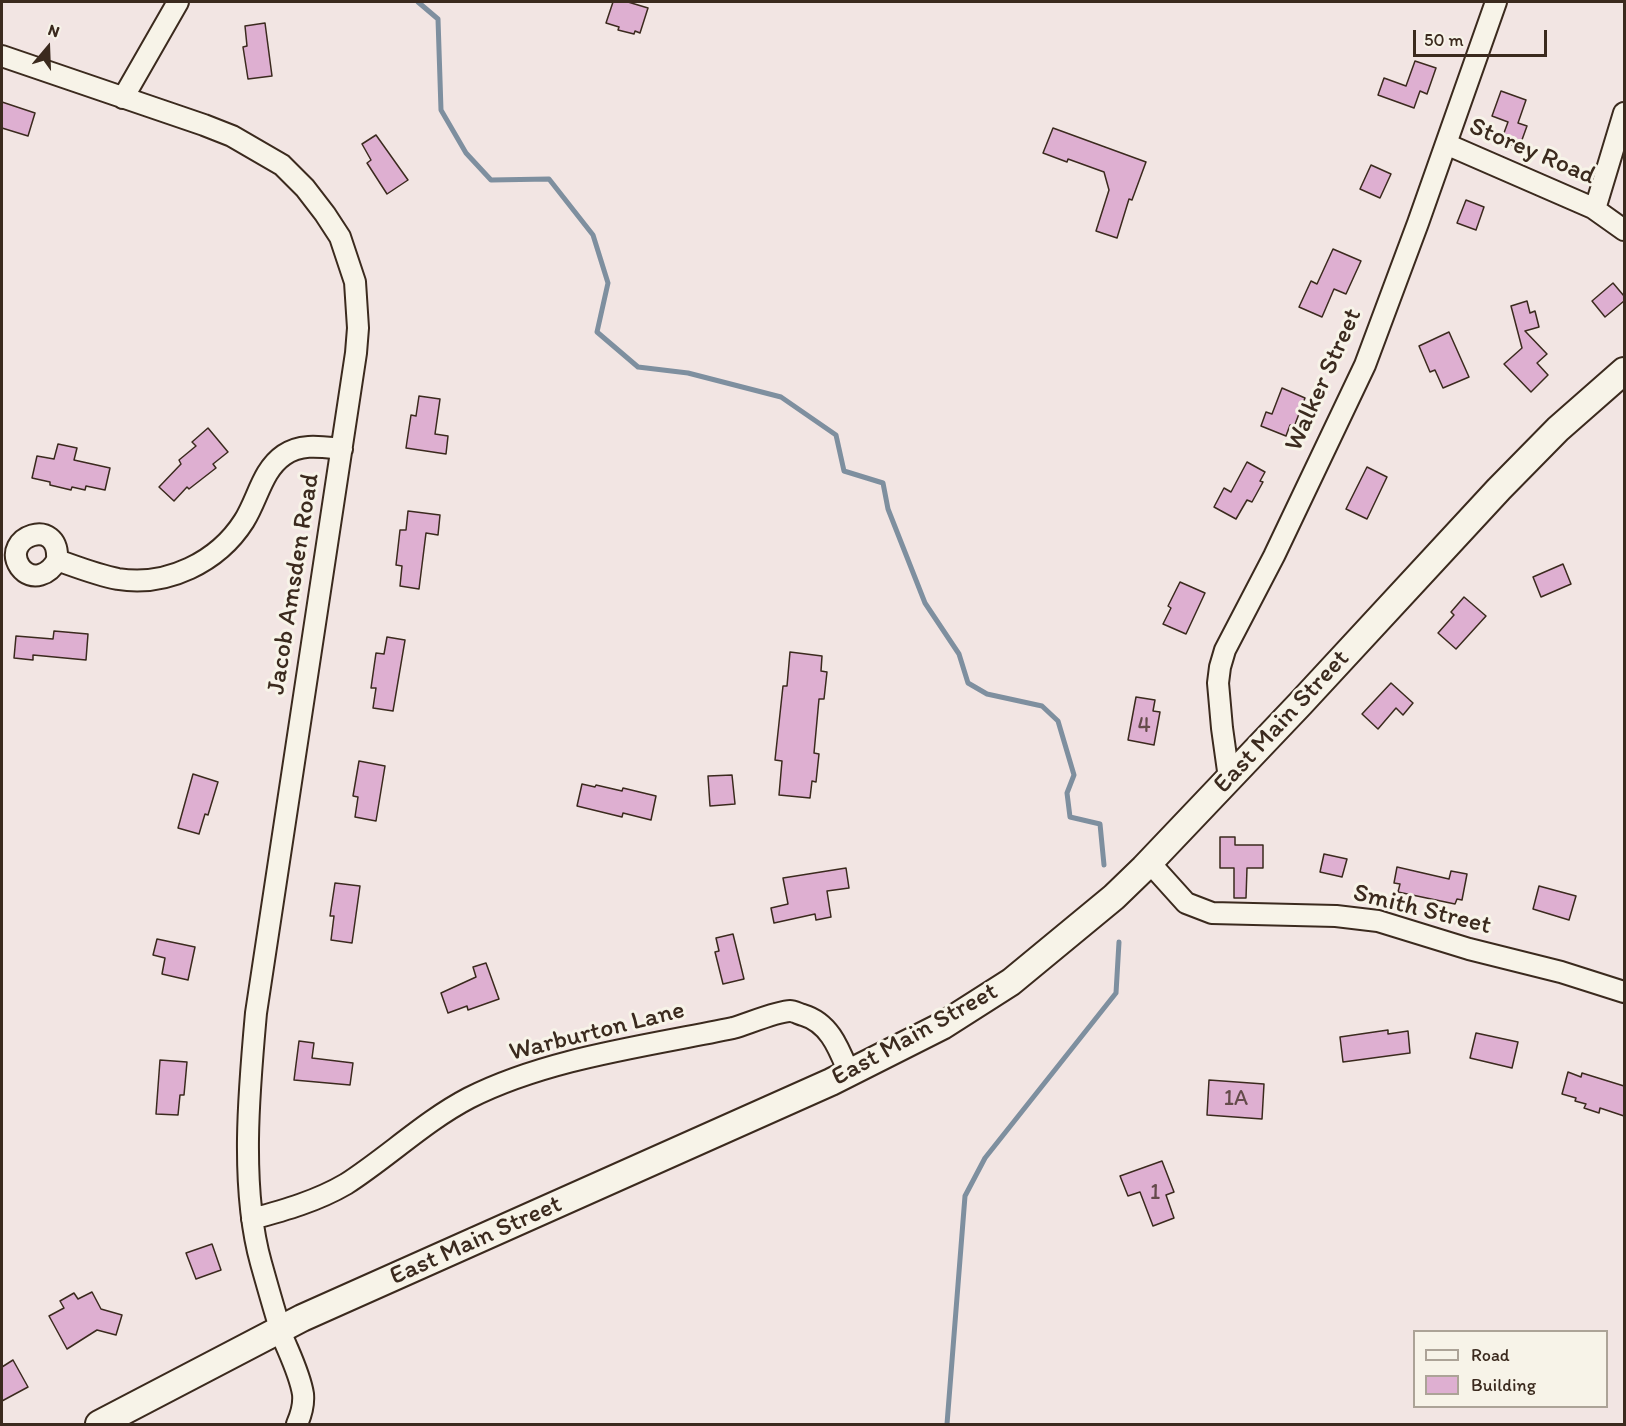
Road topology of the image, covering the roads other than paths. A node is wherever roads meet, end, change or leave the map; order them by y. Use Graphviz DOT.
graph roads {
  1 [pos="178,2"];
  2 [pos="1496,2"];
  3 [pos="2,56"];
  4 [pos="123,98"];
  5 [pos="1624,113"];
  6 [pos="1446,144"];
  7 [pos="1595,209"];
  8 [pos="1624,230"];
  9 [pos="1624,371"];
  10 [pos="342,448"];
  11 [pos="57,560"];
  12 [pos="1229,778"];
  13 [pos="1149,862"];
  14 [pos="1624,992"];
  15 [pos="849,1073"];
  16 [pos="252,1219"];
  17 [pos="280,1330"];
  18 [pos="99,1425"];
  19 [pos="297,1425"];
  1 -- 4 [label="street"];
  2 -- 6 [label="street, Walker Street"];
  3 -- 4 [label="street, Jacob Amsden Road"];
  4 -- 10 [label="street, Jacob Amsden Road"];
  5 -- 7 [label="street"];
  6 -- 7 [label="street, Storey Road"];
  6 -- 12 [label="street, Walker Street"];
  7 -- 8 [label="street, Storey Road"];
  9 -- 12 [label="main road, East Main Street"];
  10 -- 11 [label="street"];
  10 -- 16 [label="street, Jacob Amsden Road"];
  12 -- 13 [label="main road, East Main Street"];
  13 -- 14 [label="street, Smith Street"];
  13 -- 15 [label="main road, East Main Street"];
  15 -- 16 [label="street, Warburton Lane"];
  15 -- 17 [label="main road, East Main Street"];
  16 -- 17 [label="street, Jacob Amsden Road"];
  17 -- 18 [label="main road, East Main Street"];
  17 -- 19 [label="street, Jacob Amsden Road"];
}
